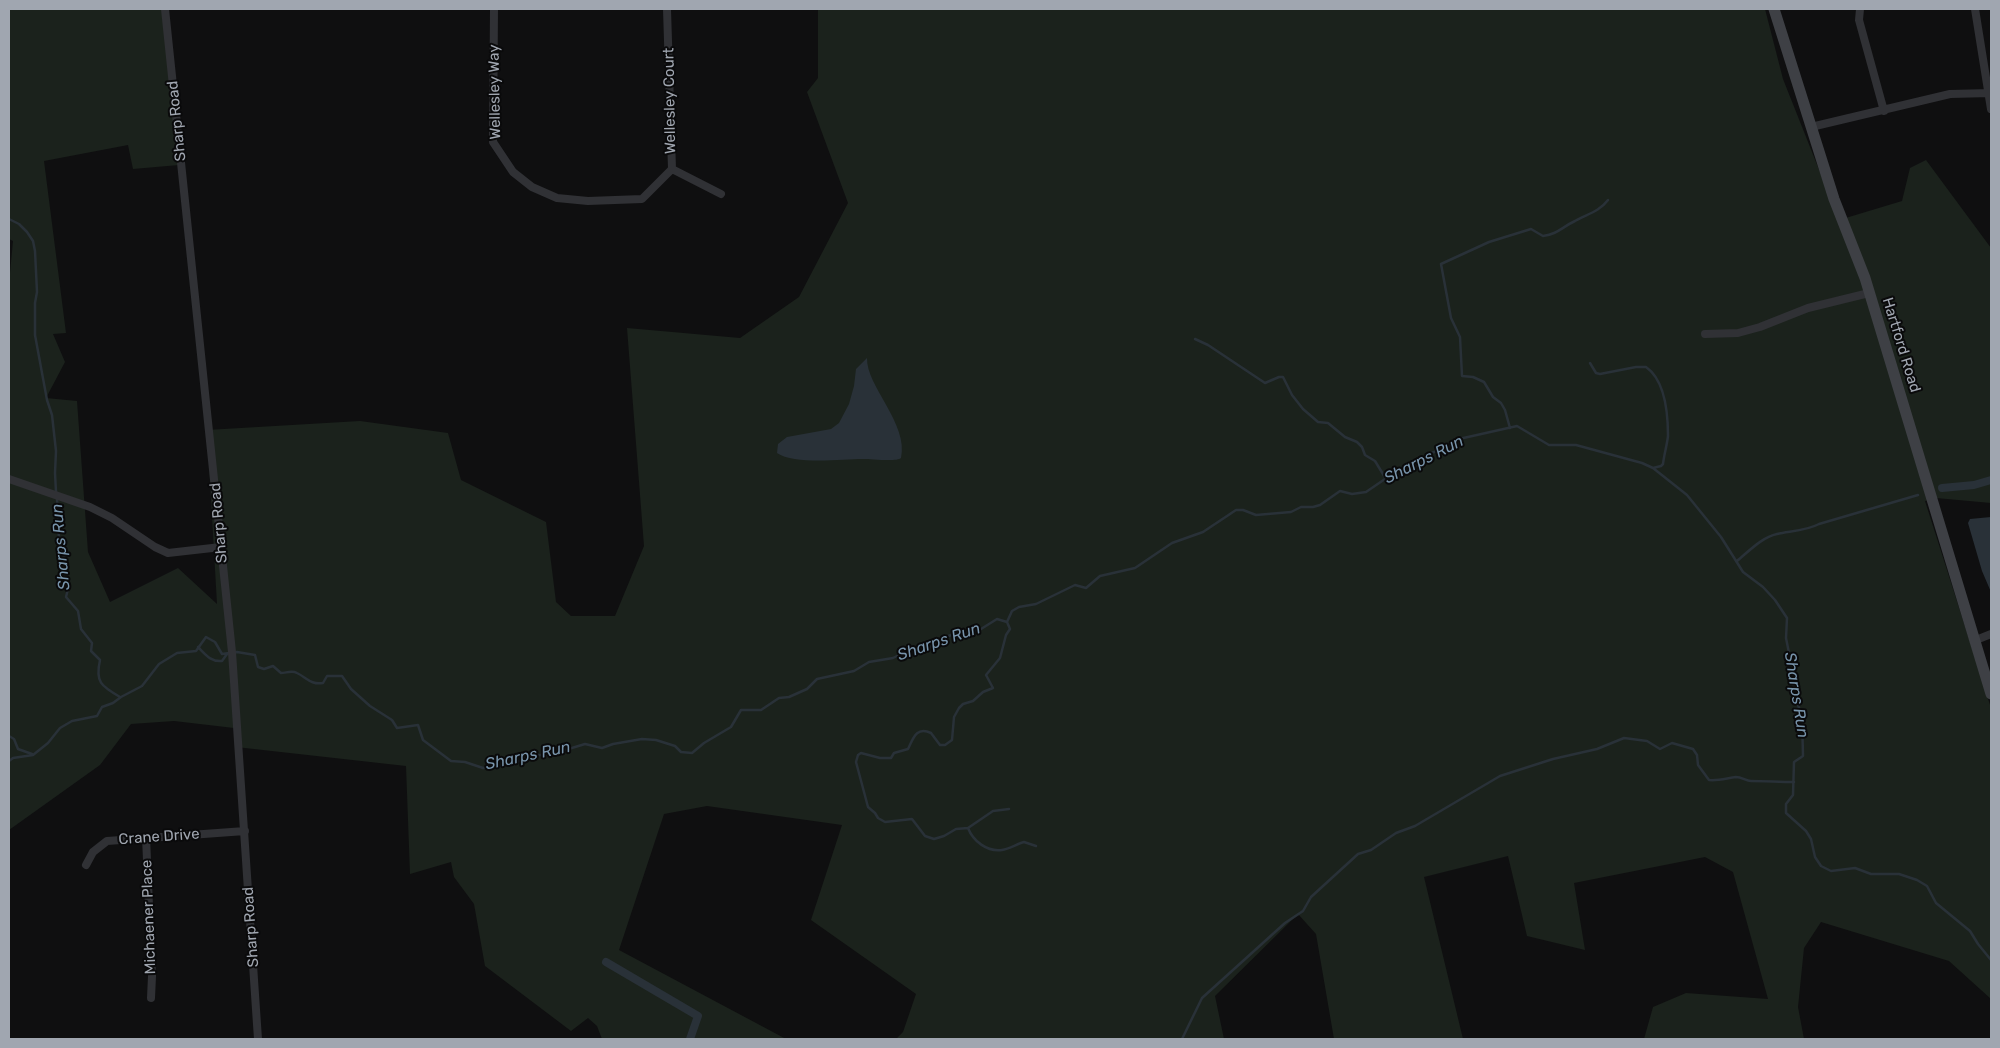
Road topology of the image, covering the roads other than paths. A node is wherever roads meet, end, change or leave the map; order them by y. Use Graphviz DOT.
graph roads {
  1 [pos="165,9"];
  2 [pos="494,9"];
  3 [pos="667,9"];
  4 [pos="1774,9"];
  5 [pos="1860,9"];
  6 [pos="1975,9"];
  7 [pos="1990,93"];
  8 [pos="1991,109"];
  9 [pos="1884,111"];
  10 [pos="1811,127"];
  11 [pos="672,169"];
  12 [pos="721,194"];
  13 [pos="1869,293"];
  14 [pos="1705,334"];
  15 [pos="9,479"];
  16 [pos="221,547"];
  17 [pos="1991,634"];
  18 [pos="1976,640"];
  19 [pos="1991,694"];
  20 [pos="244,831"];
  21 [pos="146,837"];
  22 [pos="86,865"];
  23 [pos="151,998"];
  24 [pos="258,1039"];
  1 -- 16 [label="street, Sharp Road"];
  2 -- 11 [label="street, Wellesley Way"];
  3 -- 11 [label="street, Wellesley Court"];
  4 -- 10 [label="street, Hartford Road"];
  5 -- 9 [label="street"];
  6 -- 7 [label="street"];
  7 -- 8 [label="street"];
  7 -- 9 [label="street"];
  9 -- 10 [label="street"];
  10 -- 13 [label="street, Hartford Road"];
  11 -- 12 [label="street, Wellesley Court"];
  13 -- 14 [label="street"];
  13 -- 18 [label="street, Hartford Road"];
  15 -- 16 [label="street"];
  16 -- 20 [label="street, Sharp Road"];
  17 -- 18 [label="street"];
  18 -- 19 [label="street, Hartford Road"];
  20 -- 21 [label="street, Crane Drive"];
  20 -- 24 [label="street, Sharp Road"];
  21 -- 22 [label="street, Crane Drive"];
  21 -- 23 [label="street, Michaener Place"];
}
